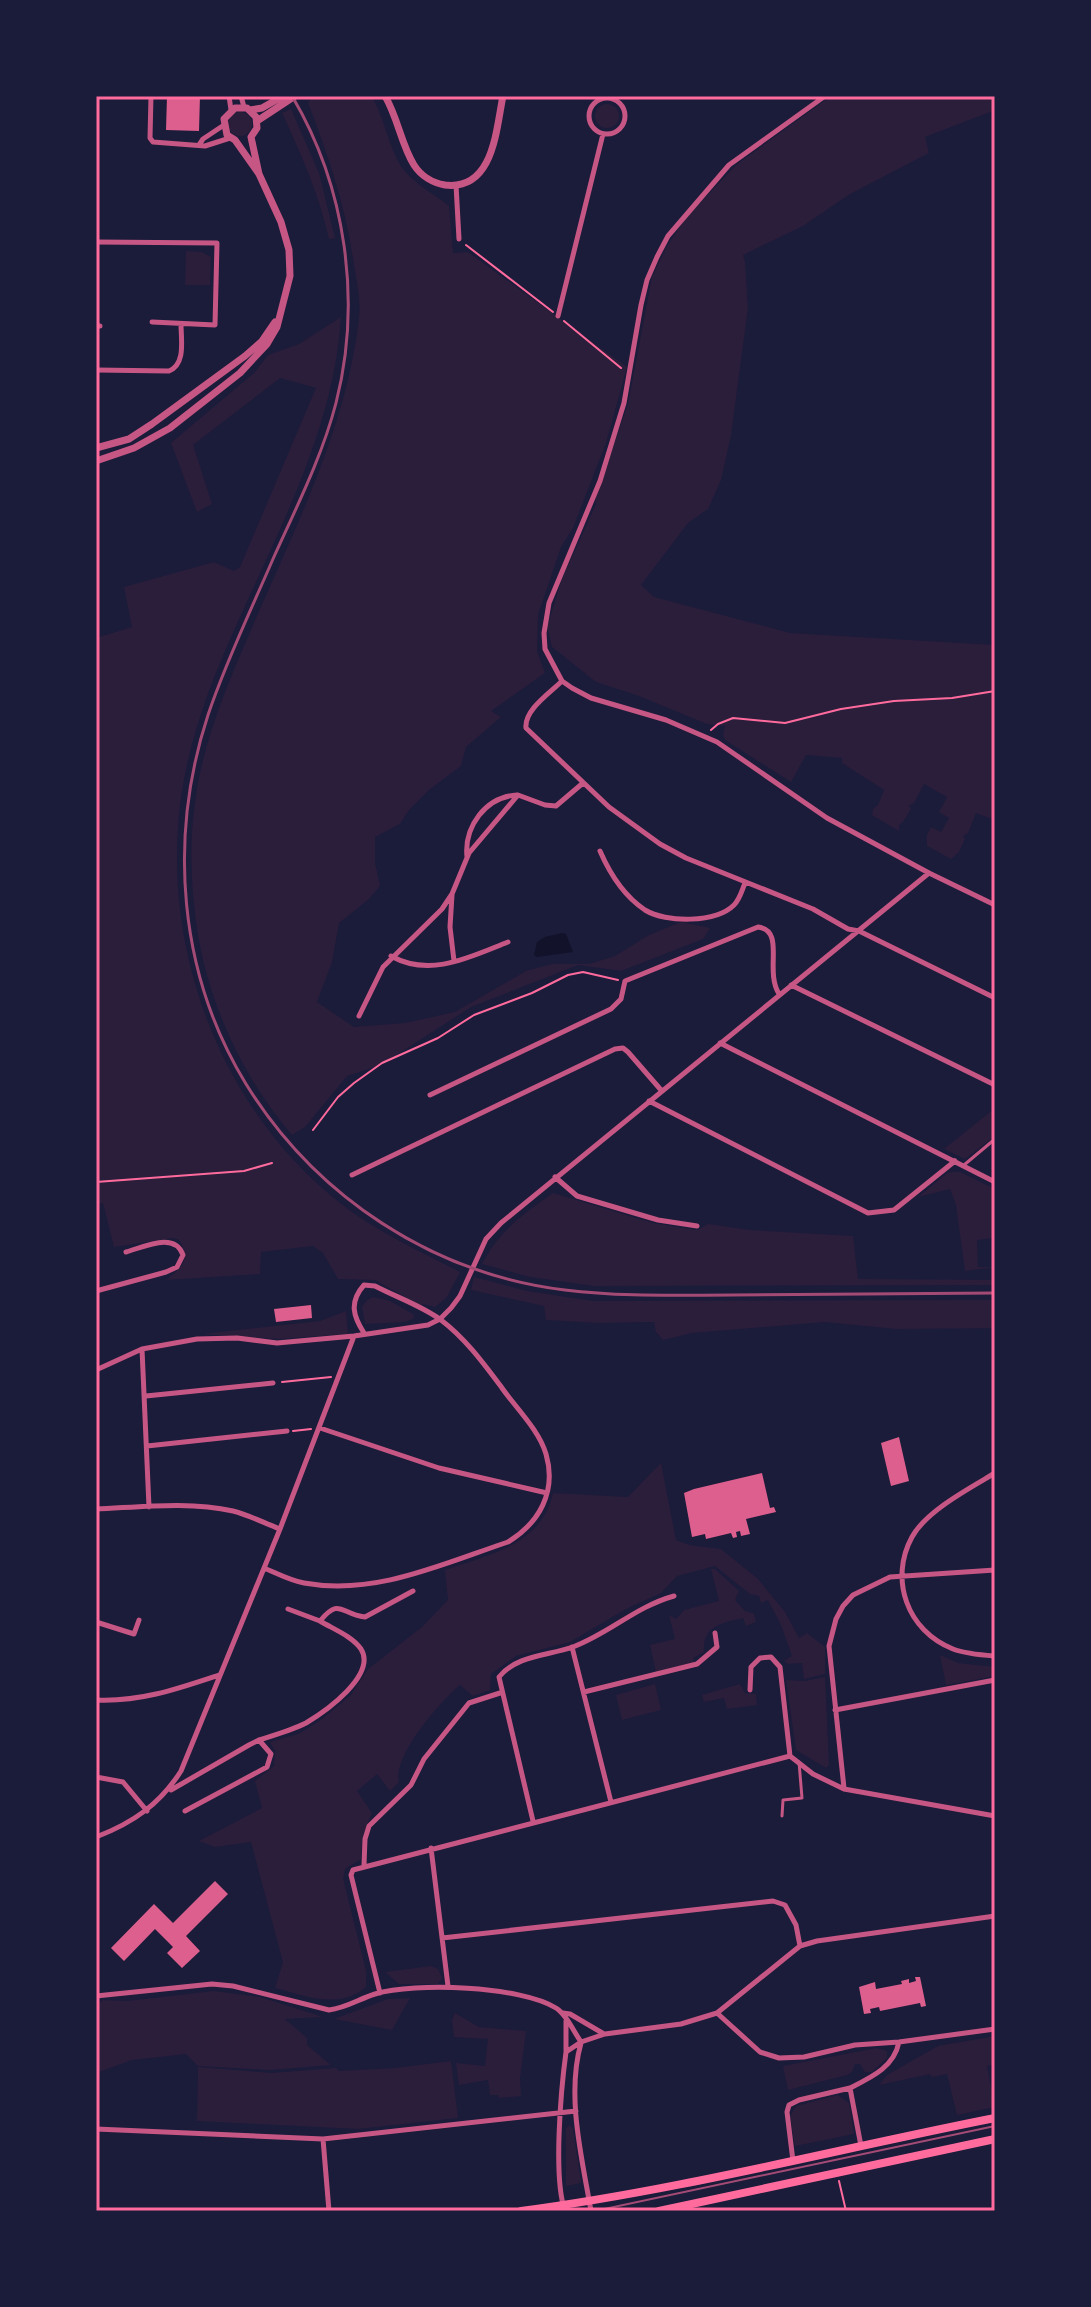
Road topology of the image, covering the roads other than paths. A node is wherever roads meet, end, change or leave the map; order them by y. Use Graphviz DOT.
graph roads {
  1 [pos="151,96"];
  2 [pos="229,96"];
  3 [pos="241,96"];
  4 [pos="283,96"];
  5 [pos="295,96"];
  6 [pos="385,96"];
  7 [pos="503,96"];
  8 [pos="825,96"];
  9 [pos="612,97"];
  10 [pos="247,109"];
  11 [pos="231,110"];
  12 [pos="257,121"];
  13 [pos="224,125"];
  14 [pos="603,134"];
  15 [pos="251,137"];
  16 [pos="233,139"];
  17 [pos="199,145"];
  18 [pos="259,174"];
  19 [pos="456,185"];
  20 [pos="459,239"];
  21 [pos="96,242"];
  22 [pos="283,306"];
  23 [pos="558,316"];
  24 [pos="152,322"];
  25 [pos="181,324"];
  26 [pos="96,370"];
  27 [pos="96,448"];
  28 [pos="96,461"];
  29 [pos="562,681"];
  30 [pos="583,783"];
  31 [pos="518,795"];
  32 [pos="600,851"];
  33 [pos="467,858"];
  34 [pos="929,873"];
  35 [pos="745,883"];
  36 [pos="452,894"];
  37 [pos="995,905"];
  38 [pos="859,931"];
  39 [pos="508,942"];
  40 [pos="391,956"];
  41 [pos="454,961"];
  42 [pos="791,985"];
  43 [pos="779,994"];
  44 [pos="995,998"];
  45 [pos="359,1016"];
  46 [pos="720,1043"];
  47 [pos="995,1085"];
  48 [pos="661,1090"];
  49 [pos="430,1095"];
  50 [pos="649,1101"];
  51 [pos="995,1139"];
  52 [pos="955,1161"];
  53 [pos="963,1165"];
  54 [pos="352,1175"];
  55 [pos="555,1177"];
  56 [pos="995,1182"];
  57 [pos="697,1226"];
  58 [pos="126,1252"];
  59 [pos="96,1291"];
  60 [pos="440,1319"];
  61 [pos="364,1333"];
  62 [pos="354,1336"];
  63 [pos="142,1349"];
  64 [pos="96,1370"];
  65 [pos="273,1383"];
  66 [pos="146,1396"];
  67 [pos="320,1428"];
  68 [pos="287,1431"];
  69 [pos="147,1446"];
  70 [pos="995,1473"];
  71 [pos="547,1493"];
  72 [pos="149,1507"];
  73 [pos="96,1509"];
  74 [pos="280,1529"];
  75 [pos="264,1568"];
  76 [pos="995,1570"];
  77 [pos="900,1578"];
  78 [pos="413,1591"];
  79 [pos="674,1596"];
  80 [pos="288,1609"];
  81 [pos="139,1620"];
  82 [pos="320,1621"];
  83 [pos="96,1622"];
  84 [pos="715,1633"];
  85 [pos="572,1647"];
  86 [pos="995,1656"];
  87 [pos="220,1674"];
  88 [pos="995,1680"];
  89 [pos="750,1690"];
  90 [pos="584,1692"];
  91 [pos="500,1693"];
  92 [pos="96,1700"];
  93 [pos="835,1710"];
  94 [pos="259,1740"];
  95 [pos="790,1756"];
  96 [pos="799,1762"];
  97 [pos="96,1777"];
  98 [pos="844,1789"];
  99 [pos="169,1790"];
  100 [pos="611,1802"];
  101 [pos="147,1811"];
  102 [pos="185,1811"];
  103 [pos="782,1816"];
  104 [pos="995,1816"];
  105 [pos="533,1821"];
  106 [pos="96,1837"];
  107 [pos="431,1848"];
  108 [pos="364,1865"];
  109 [pos="995,1916"];
  110 [pos="442,1938"];
  111 [pos="800,1946"];
  112 [pos="449,1986"];
  113 [pos="380,1993"];
  114 [pos="96,1996"];
  115 [pos="563,2013"];
  116 [pos="717,2013"];
  117 [pos="565,2020"];
  118 [pos="995,2029"];
  119 [pos="605,2034"];
  120 [pos="581,2042"];
  121 [pos="899,2042"];
  122 [pos="566,2052"];
  123 [pos="850,2088"];
  124 [pos="576,2111"];
  125 [pos="561,2112"];
  126 [pos="995,2118"];
  127 [pos="96,2129"];
  128 [pos="323,2139"];
  129 [pos="995,2139"];
  130 [pos="861,2147"];
  131 [pos="793,2161"];
  132 [pos="590,2207"];
  133 [pos="564,2208"];
  134 [pos="329,2211"];
  135 [pos="521,2211"];
  136 [pos="659,2211"];
  1 -- 17 [label="street"];
  2 -- 11 [label="street"];
  3 -- 10 [label="street"];
  4 -- 10 [label="street"];
  5 -- 12 [label="street"];
  6 -- 19 [label="street"];
  7 -- 19 [label="street"];
  8 -- 29 [label="street"];
  9 -- 14 [label="street"];
  9 -- 14 [label="street"];
  10 -- 11 [label="street"];
  10 -- 12 [label="street"];
  11 -- 13 [label="street"];
  12 -- 15 [label="street"];
  13 -- 16 [label="street"];
  13 -- 17 [label="street"];
  14 -- 23 [label="street"];
  15 -- 16 [label="street"];
  15 -- 18 [label="street"];
  16 -- 17 [label="street"];
  16 -- 18 [label="street"];
  18 -- 22 [label="street"];
  19 -- 20 [label="street"];
  21 -- 25 [label="street"];
  22 -- 27 [label="street"];
  22 -- 28 [label="street"];
  24 -- 25 [label="street"];
  25 -- 26 [label="street"];
  29 -- 30 [label="street"];
  29 -- 34 [label="street"];
  30 -- 31 [label="street"];
  30 -- 35 [label="street"];
  31 -- 33 [label="street"];
  31 -- 33 [label="street"];
  32 -- 35 [label="street"];
  33 -- 36 [label="street"];
  34 -- 37 [label="street"];
  34 -- 38 [label="street"];
  35 -- 38 [label="street"];
  36 -- 40 [label="street"];
  36 -- 41 [label="street"];
  38 -- 42 [label="street"];
  38 -- 44 [label="street"];
  39 -- 41 [label="street"];
  40 -- 41 [label="street"];
  40 -- 45 [label="street"];
  42 -- 43 [label="street"];
  42 -- 47 [label="street"];
  43 -- 46 [label="street"];
  43 -- 49 [label="street"];
  46 -- 48 [label="street"];
  46 -- 52 [label="street"];
  48 -- 50 [label="street"];
  48 -- 54 [label="street"];
  50 -- 52 [label="street"];
  50 -- 55 [label="street"];
  51 -- 53 [label="lane"];
  52 -- 53 [label="street"];
  53 -- 56 [label="street"];
  55 -- 57 [label="street"];
  55 -- 60 [label="street"];
  58 -- 59 [label="street"];
  60 -- 61 [label="street"];
  60 -- 61 [label="street"];
  60 -- 71 [label="street"];
  61 -- 62 [label="street"];
  62 -- 63 [label="street"];
  62 -- 67 [label="street"];
  63 -- 64 [label="street"];
  63 -- 66 [label="street"];
  65 -- 66 [label="street"];
  66 -- 69 [label="street"];
  67 -- 71 [label="street"];
  67 -- 74 [label="street"];
  68 -- 69 [label="street"];
  69 -- 72 [label="street"];
  70 -- 77 [label="street"];
  71 -- 75 [label="street"];
  72 -- 73 [label="street"];
  72 -- 74 [label="street"];
  74 -- 75 [label="street"];
  75 -- 87 [label="street"];
  76 -- 77 [label="street"];
  77 -- 86 [label="street"];
  77 -- 93 [label="street"];
  78 -- 82 [label="street"];
  79 -- 85 [label="street"];
  80 -- 82 [label="street"];
  81 -- 83 [label="street"];
  82 -- 94 [label="street"];
  84 -- 90 [label="street"];
  85 -- 90 [label="street"];
  85 -- 91 [label="street"];
  87 -- 92 [label="street"];
  87 -- 99 [label="street"];
  88 -- 93 [label="street"];
  89 -- 95 [label="street"];
  90 -- 100 [label="street"];
  91 -- 105 [label="street"];
  91 -- 108 [label="street"];
  93 -- 98 [label="street"];
  94 -- 99 [label="street"];
  94 -- 102 [label="street"];
  95 -- 96 [label="street"];
  95 -- 100 [label="street"];
  96 -- 98 [label="street"];
  96 -- 103 [label="lane"];
  97 -- 101 [label="street"];
  98 -- 104 [label="street"];
  99 -- 101 [label="street"];
  100 -- 105 [label="street"];
  101 -- 106 [label="street"];
  105 -- 107 [label="street"];
  107 -- 108 [label="street"];
  107 -- 110 [label="street"];
  108 -- 113 [label="street"];
  109 -- 111 [label="street"];
  110 -- 111 [label="street"];
  110 -- 112 [label="street"];
  111 -- 116 [label="street"];
  112 -- 113 [label="street"];
  112 -- 115 [label="street"];
  113 -- 114 [label="street"];
  115 -- 117 [label="street"];
  115 -- 119 [label="street"];
  116 -- 119 [label="street"];
  116 -- 121 [label="street"];
  117 -- 120 [label="street"];
  117 -- 122 [label="street"];
  118 -- 121 [label="street"];
  119 -- 120 [label="street"];
  120 -- 122 [label="street"];
  120 -- 124 [label="street"];
  121 -- 123 [label="street"];
  122 -- 125 [label="street"];
  123 -- 130 [label="street"];
  123 -- 131 [label="street"];
  124 -- 125 [label="street"];
  124 -- 132 [label="street"];
  125 -- 128 [label="street"];
  125 -- 133 [label="street"];
  126 -- 130 [label="main road"];
  127 -- 128 [label="street"];
  128 -- 134 [label="street"];
  129 -- 136 [label="main road"];
  130 -- 131 [label="main road"];
  131 -- 132 [label="main road"];
  132 -- 133 [label="main road"];
  133 -- 135 [label="main road"];
}
